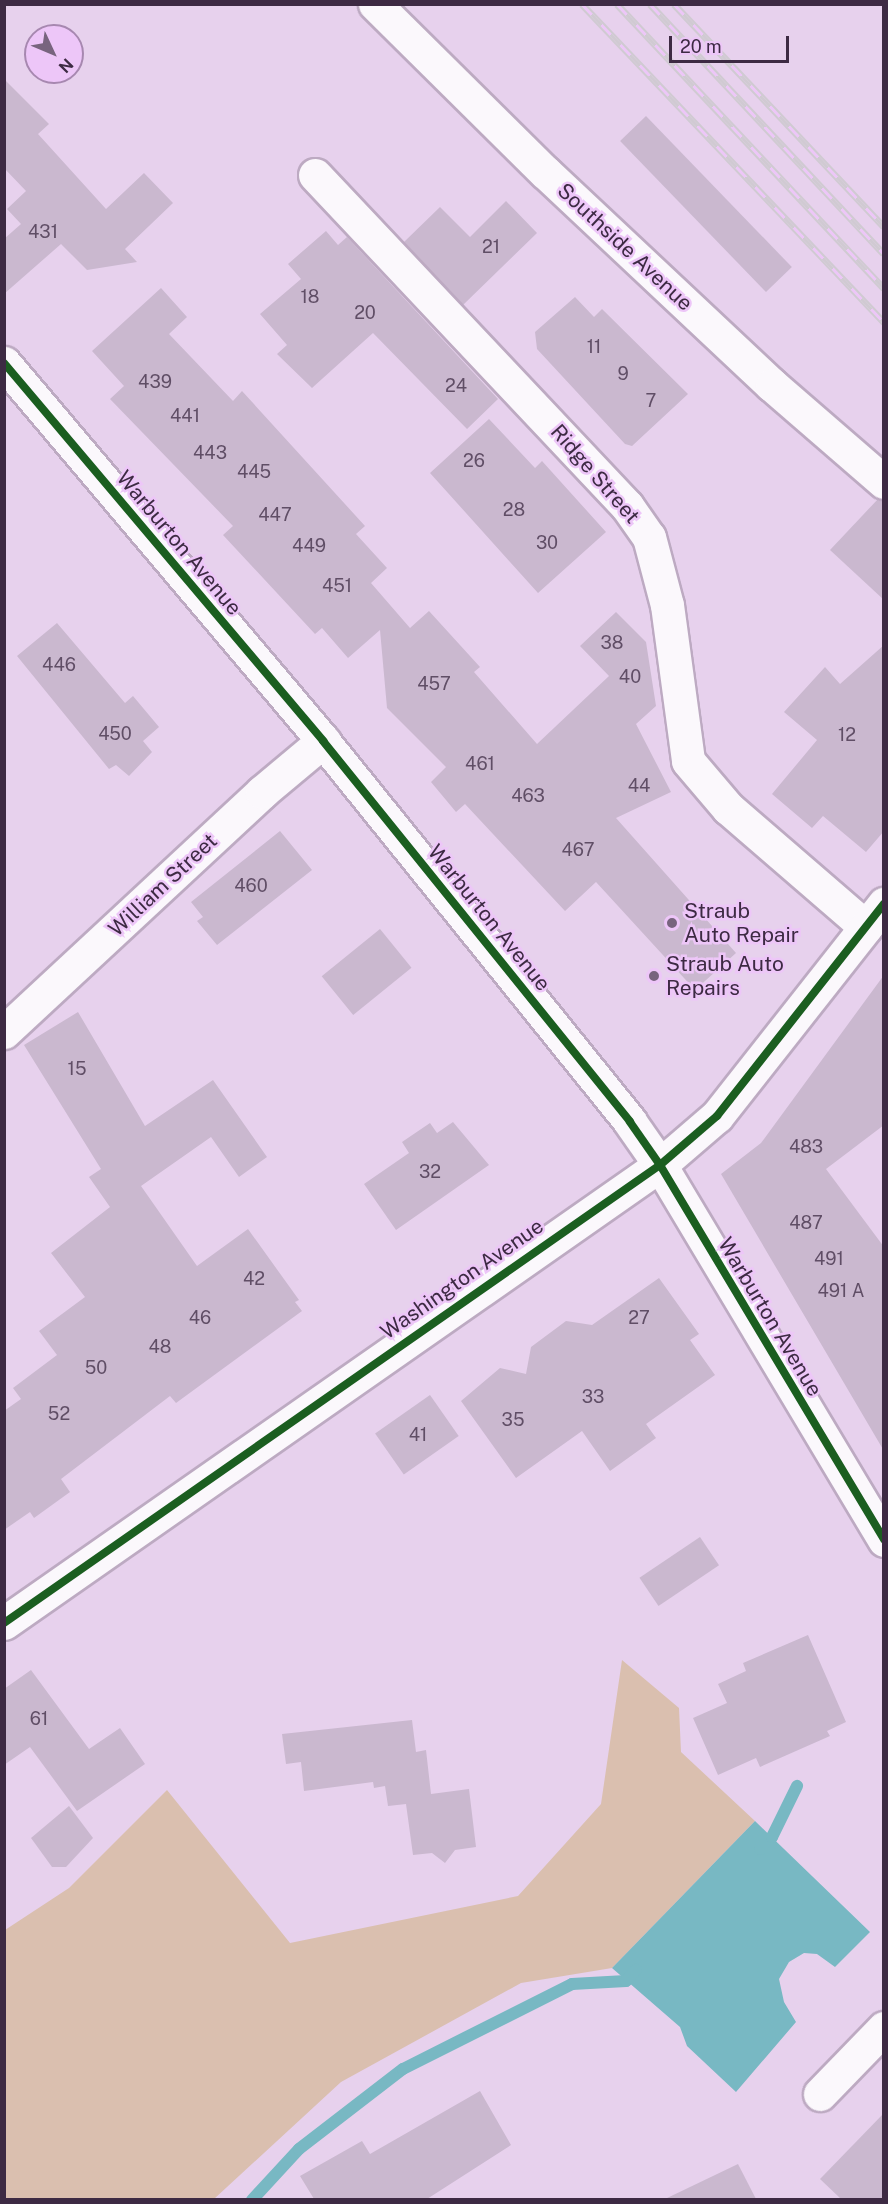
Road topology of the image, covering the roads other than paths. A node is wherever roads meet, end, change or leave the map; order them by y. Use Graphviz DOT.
graph roads {
  1 [pos="375,4"];
  2 [pos="315,175"];
  3 [pos="4,363"];
  4 [pos="884,482"];
  5 [pos="323,741"];
  6 [pos="875,915"];
  7 [pos="4,1032"];
  8 [pos="660,1165"];
  9 [pos="877,1530"];
  10 [pos="4,1623"];
  11 [pos="884,2028"];
  12 [pos="820,2094"];
  1 -- 4 [label="street, Southside Avenue"];
  2 -- 6 [label="street, Ridge Street"];
  3 -- 5 [label="street, Warburton Avenue"];
  5 -- 7 [label="street, William Street"];
  5 -- 8 [label="street, Warburton Avenue"];
  6 -- 8 [label="street, Washington Avenue"];
  8 -- 9 [label="street, Warburton Avenue"];
  8 -- 10 [label="street, Washington Avenue"];
  11 -- 12 [label="street"];
}
